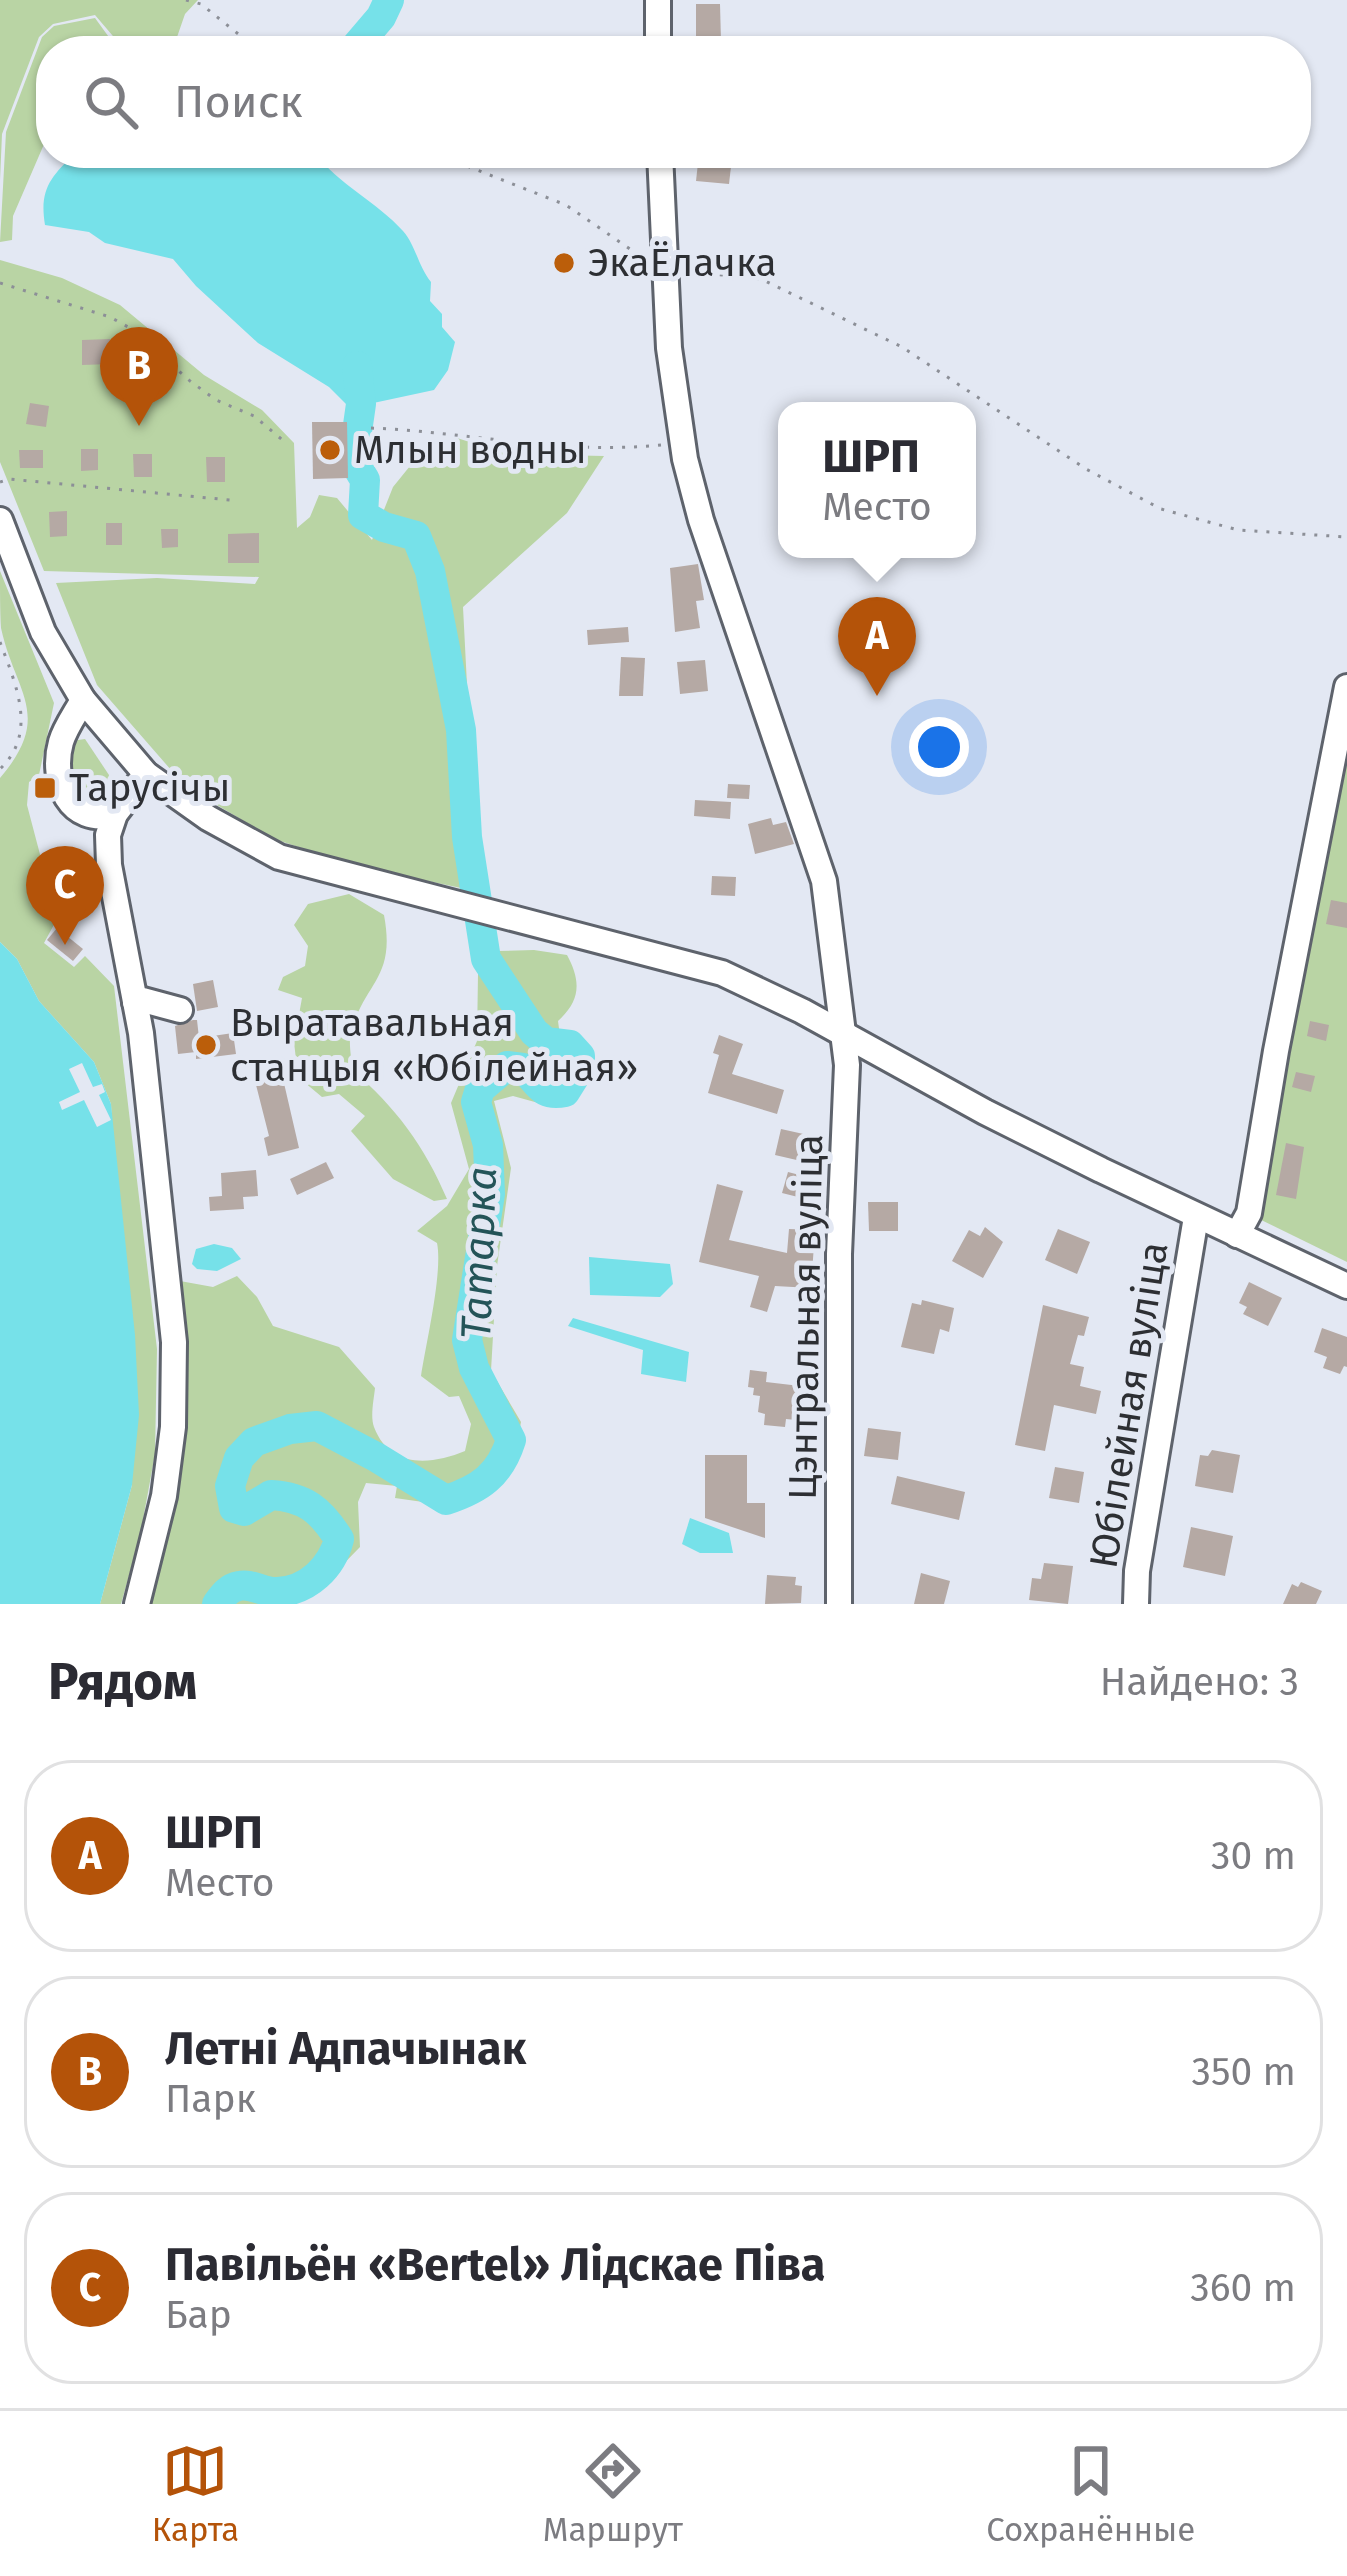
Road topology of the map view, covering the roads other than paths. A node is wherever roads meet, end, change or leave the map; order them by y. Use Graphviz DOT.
graph roads {
  1 [pos="658,0"];
  2 [pos="658,36"];
  3 [pos="661,168"];
  4 [pos="0,520"];
  5 [pos="1347,688"];
  6 [pos="83,700"];
  7 [pos="146,774"];
  8 [pos="116,814"];
  9 [pos="135,1003"];
  10 [pos="180,1010"];
  11 [pos="841,1032"];
  12 [pos="1196,1216"];
  13 [pos="1237,1235"];
  14 [pos="1347,1286"];
  15 [pos="137,1604"];
  16 [pos="839,1604"];
  17 [pos="1136,1604"];
  1 -- 2 [label="street"];
  3 -- 11 [label="street, Цэнтральная вуліца"];
  4 -- 6 [label="street"];
  5 -- 13 [label="street"];
  6 -- 7 [label="street"];
  6 -- 8 [label="street"];
  7 -- 8 [label="street"];
  7 -- 11 [label="street"];
  8 -- 9 [label="street"];
  9 -- 10 [label="street"];
  9 -- 15 [label="street"];
  11 -- 12 [label="street"];
  11 -- 16 [label="street, Цэнтральная вуліца"];
  12 -- 13 [label="street"];
  12 -- 17 [label="street, Юбілейная вуліца"];
  13 -- 14 [label="street"];
}
